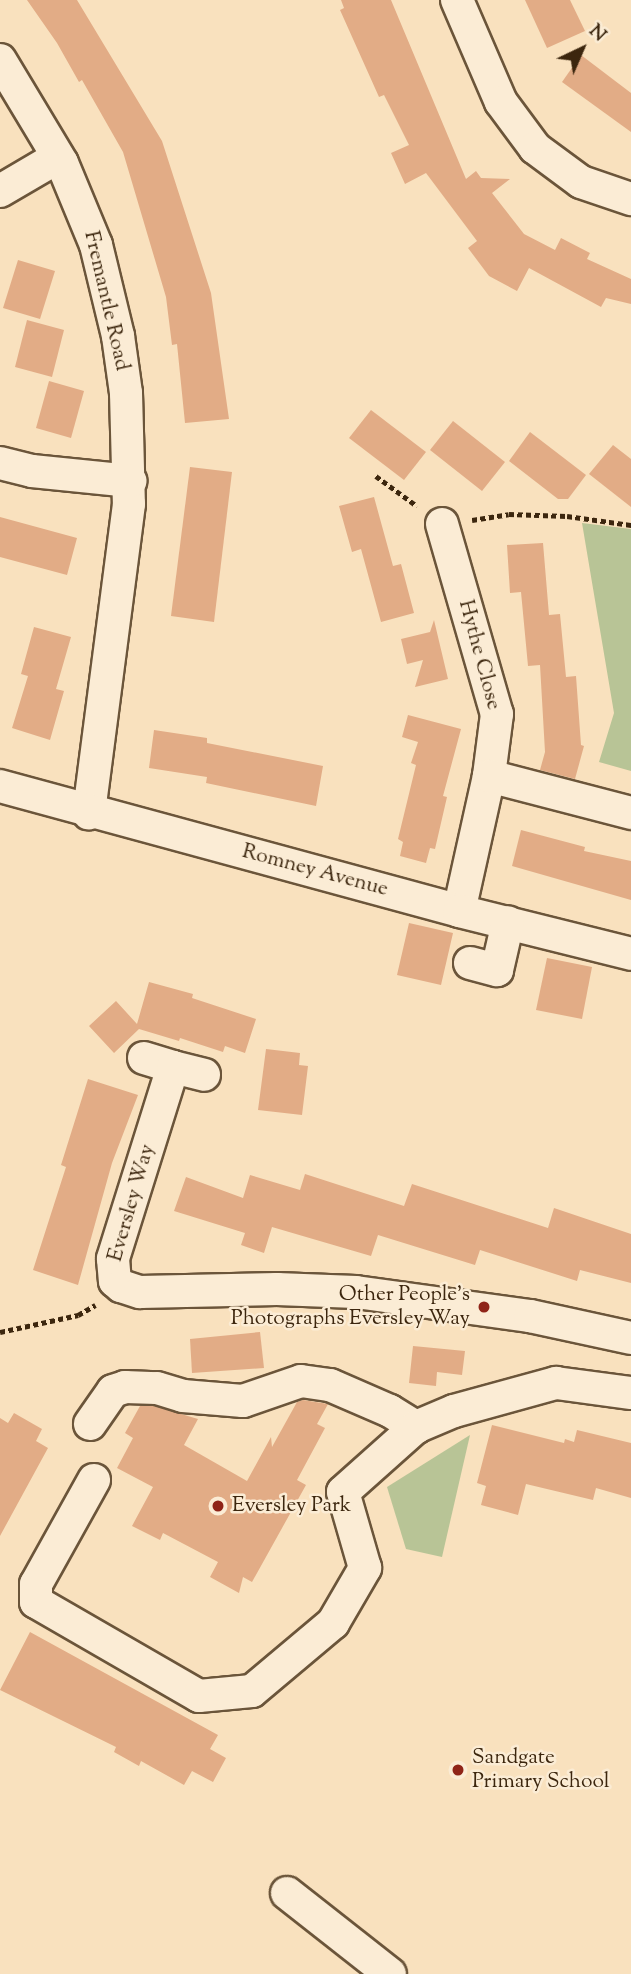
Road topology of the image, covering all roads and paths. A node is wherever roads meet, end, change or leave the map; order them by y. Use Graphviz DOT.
graph roads {
  1 [pos="457,0"];
  2 [pos="0,60"];
  3 [pos="58,156"];
  4 [pos="0,191"];
  5 [pos="631,200"];
  6 [pos="0,463"];
  7 [pos="130,481"];
  8 [pos="551,515"];
  9 [pos="442,524"];
  10 [pos="631,525"];
  11 [pos="489,776"];
  12 [pos="0,786"];
  13 [pos="89,813"];
  14 [pos="631,813"];
  15 [pos="459,911"];
  16 [pos="508,922"];
  17 [pos="631,954"];
  18 [pos="470,963"];
  19 [pos="204,1075"];
  20 [pos="115,1281"];
  21 [pos="0,1332"];
  22 [pos="631,1338"];
  23 [pos="631,1393"];
  24 [pos="90,1424"];
  25 [pos="416,1427"];
  26 [pos="94,1479"];
  27 [pos="287,1893"];
  28 [pos="390,1974"];
  1 -- 5 [label="street"];
  2 -- 3 [label="street, Fremantle Road"];
  3 -- 4 [label="street"];
  3 -- 7 [label="street, Fremantle Road"];
  6 -- 7 [label="street"];
  7 -- 13 [label="street, Fremantle Road"];
  8 -- 10 [label="path"];
  9 -- 11 [label="street, Hythe Close"];
  11 -- 14 [label="street"];
  11 -- 15 [label="street, Hythe Close"];
  12 -- 13 [label="street, Romney Avenue"];
  13 -- 15 [label="street, Romney Avenue"];
  15 -- 16 [label="street, Romney Avenue"];
  16 -- 17 [label="street, Romney Avenue"];
  16 -- 18 [label="street"];
  19 -- 20 [label="street, Eversley Way"];
  20 -- 21 [label="path"];
  20 -- 22 [label="street, Eversley Way"];
  23 -- 25 [label="street"];
  24 -- 25 [label="street"];
  25 -- 26 [label="street"];
  27 -- 28 [label="street"];
}
